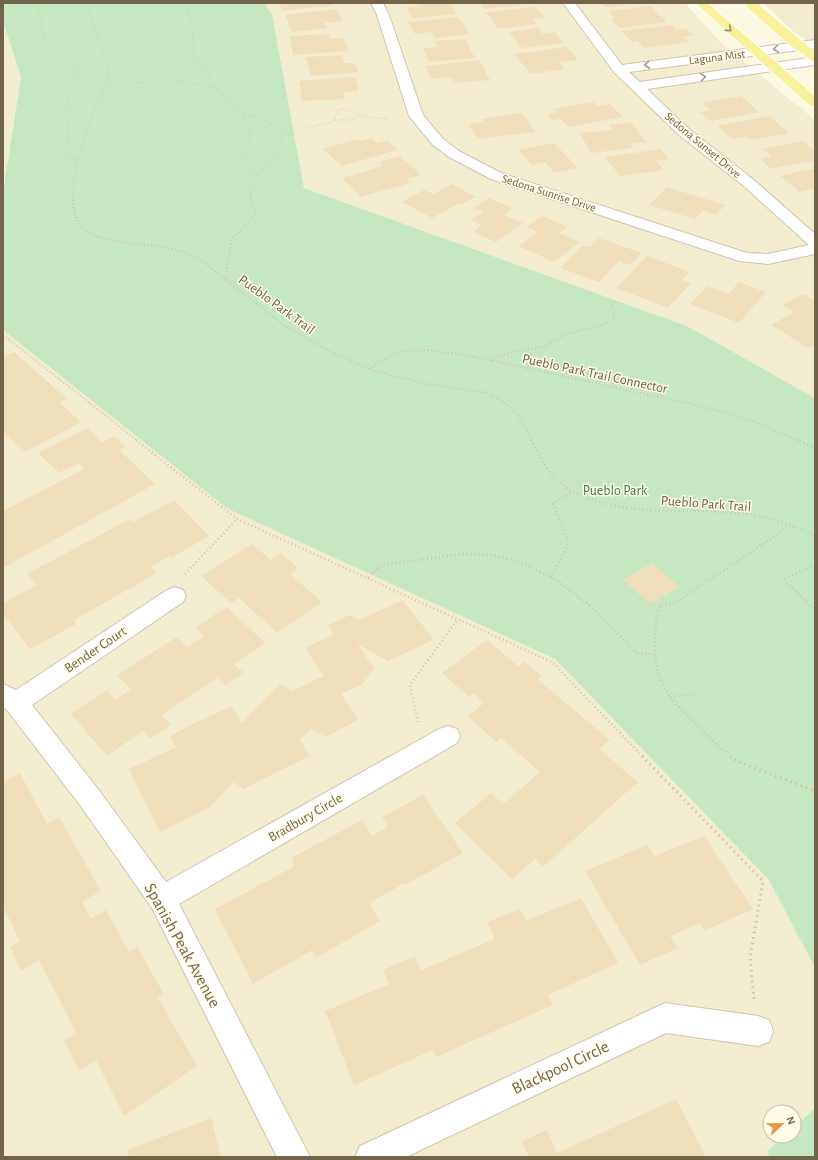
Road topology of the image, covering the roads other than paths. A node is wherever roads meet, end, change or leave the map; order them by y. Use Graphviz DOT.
graph roads {
  1 [pos="377,3"];
  2 [pos="569,3"];
  3 [pos="701,3"];
  4 [pos="750,3"];
  5 [pos="815,44"];
  6 [pos="799,46"];
  7 [pos="756,52"];
  8 [pos="815,58"];
  9 [pos="815,61"];
  10 [pos="774,67"];
  11 [pos="619,69"];
  12 [pos="637,86"];
  13 [pos="815,103"];
  14 [pos="815,242"];
  15 [pos="815,249"];
  16 [pos="175,596"];
  17 [pos="9,698"];
  18 [pos="448,736"];
  19 [pos="162,899"];
  20 [pos="758,1031"];
  21 [pos="294,1157"];
  22 [pos="371,1157"];
  1 -- 15 [label="street, Sedona Sunrise Drive"];
  2 -- 11 [label="street, Sedona Sunset Drive"];
  3 -- 7 [label="main road, one-way"];
  4 -- 6 [label="main road"];
  5 -- 6 [label="street, Laguna Mist"];
  6 -- 7 [label="street, Laguna Mist, one-way"];
  6 -- 8 [label="main road"];
  7 -- 10 [label="main road"];
  7 -- 11 [label="street, Laguna Mist, one-way"];
  9 -- 10 [label="street, Laguna Mist"];
  12 -- 10 [label="street, Laguna Mist, one-way"];
  10 -- 13 [label="main road"];
  11 -- 12 [label="street, Sedona Sunset Drive"];
  12 -- 14 [label="street, Sedona Sunset Drive"];
  16 -- 17 [label="street, Bender Court"];
  17 -- 19 [label="street, Spanish Peak Avenue"];
  18 -- 19 [label="street, Bradbury Circle"];
  19 -- 21 [label="street, Spanish Peak Avenue"];
  20 -- 22 [label="street, Blackpool Circle"];
}
